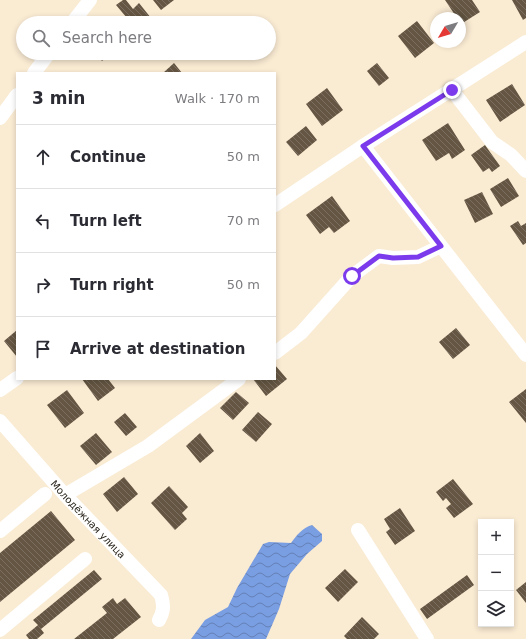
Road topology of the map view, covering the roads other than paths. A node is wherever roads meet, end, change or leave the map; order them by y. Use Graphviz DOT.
graph roads {
  1 [pos="90,0"];
  2 [pos="77,16"];
  3 [pos="526,42"];
  4 [pos="44,60"];
  5 [pos="35,72"];
  6 [pos="452,90"];
  7 [pos="16,96"];
  8 [pos="0,118"];
  9 [pos="363,146"];
  10 [pos="526,171"];
  11 [pos="276,204"];
  12 [pos="441,246"];
  13 [pos="276,351"];
  14 [pos="526,354"];
  15 [pos="16,379"];
  16 [pos="238,380"];
  17 [pos="0,390"];
  18 [pos="0,421"];
  19 [pos="44,494"];
  20 [pos="65,495"];
  21 [pos="358,530"];
  22 [pos="0,531"];
  23 [pos="86,559"];
  24 [pos="159,620"];
  25 [pos="0,630"];
  26 [pos="427,639"];
  1 -- 2 [label="street"];
  3 -- 6 [label="street"];
  4 -- 5 [label="street"];
  6 -- 9 [label="street"];
  6 -- 10 [label="street"];
  7 -- 8 [label="street"];
  9 -- 11 [label="street"];
  9 -- 12 [label="street"];
  12 -- 13 [label="street"];
  12 -- 14 [label="street"];
  15 -- 17 [label="street"];
  16 -- 20 [label="street"];
  18 -- 20 [label="street, Молодёжная улица"];
  19 -- 22 [label="street"];
  20 -- 24 [label="street, Молодёжная улица"];
  21 -- 26 [label="street"];
  23 -- 25 [label="street"];
}
